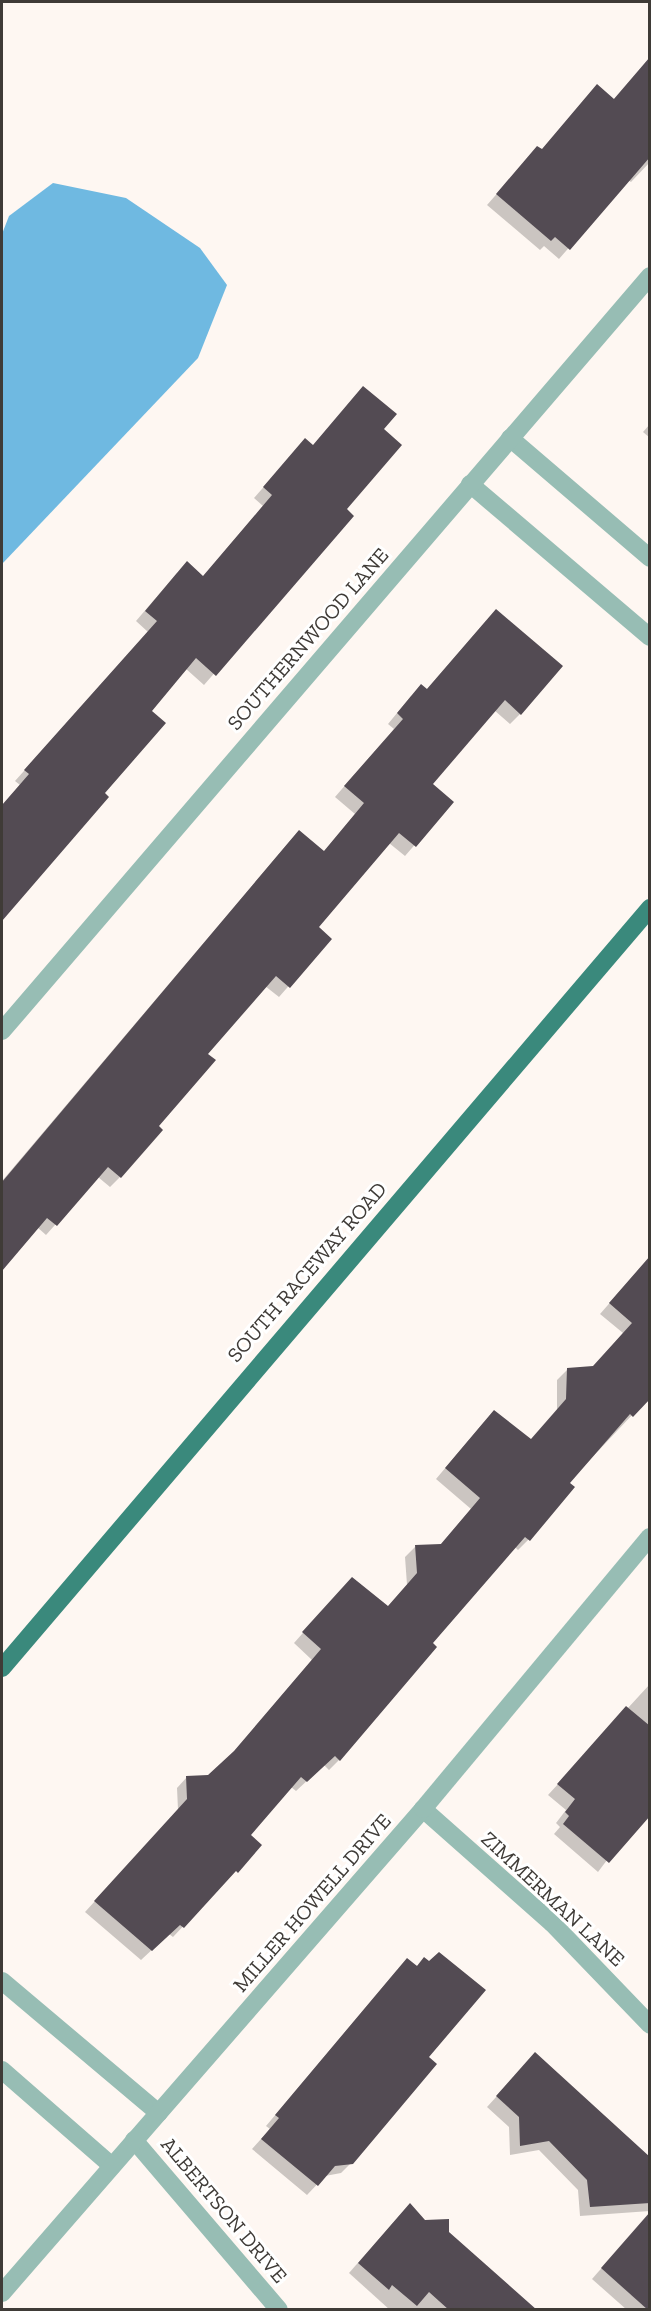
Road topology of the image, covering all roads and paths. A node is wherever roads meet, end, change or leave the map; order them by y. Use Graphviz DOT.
graph roads {
  1 [pos="650,276"];
  2 [pos="510,438"];
  3 [pos="470,484"];
  4 [pos="650,558"];
  5 [pos="650,637"];
  6 [pos="650,908"];
  7 [pos="2,1031"];
  8 [pos="650,1537"];
  9 [pos="2,1668"];
  10 [pos="423,1809"];
  11 [pos="2,1981"];
  12 [pos="650,2025"];
  13 [pos="2,2070"];
  14 [pos="159,2113"];
  15 [pos="134,2140"];
  16 [pos="112,2166"];
  17 [pos="2,2293"];
  18 [pos="279,2310"];
  1 -- 2 [label="street, SOUTHERNWOOD LANE"];
  2 -- 3 [label="street, SOUTHERNWOOD LANE"];
  2 -- 4 [label="street"];
  3 -- 5 [label="street"];
  3 -- 7 [label="street, SOUTHERNWOOD LANE"];
  6 -- 9 [label="main road, SOUTH RACEWAY ROAD"];
  8 -- 10 [label="street, MILLER HOWELL DRIVE"];
  10 -- 12 [label="street, ZIMMERMAN LANE"];
  10 -- 14 [label="street, MILLER HOWELL DRIVE"];
  11 -- 14 [label="street, ALBERTSON DRIVE"];
  13 -- 16 [label="street"];
  14 -- 15 [label="street, MILLER HOWELL DRIVE"];
  15 -- 16 [label="street, MILLER HOWELL DRIVE"];
  15 -- 18 [label="street, ALBERTSON DRIVE"];
  16 -- 17 [label="street, MILLER HOWELL DRIVE"];
}
